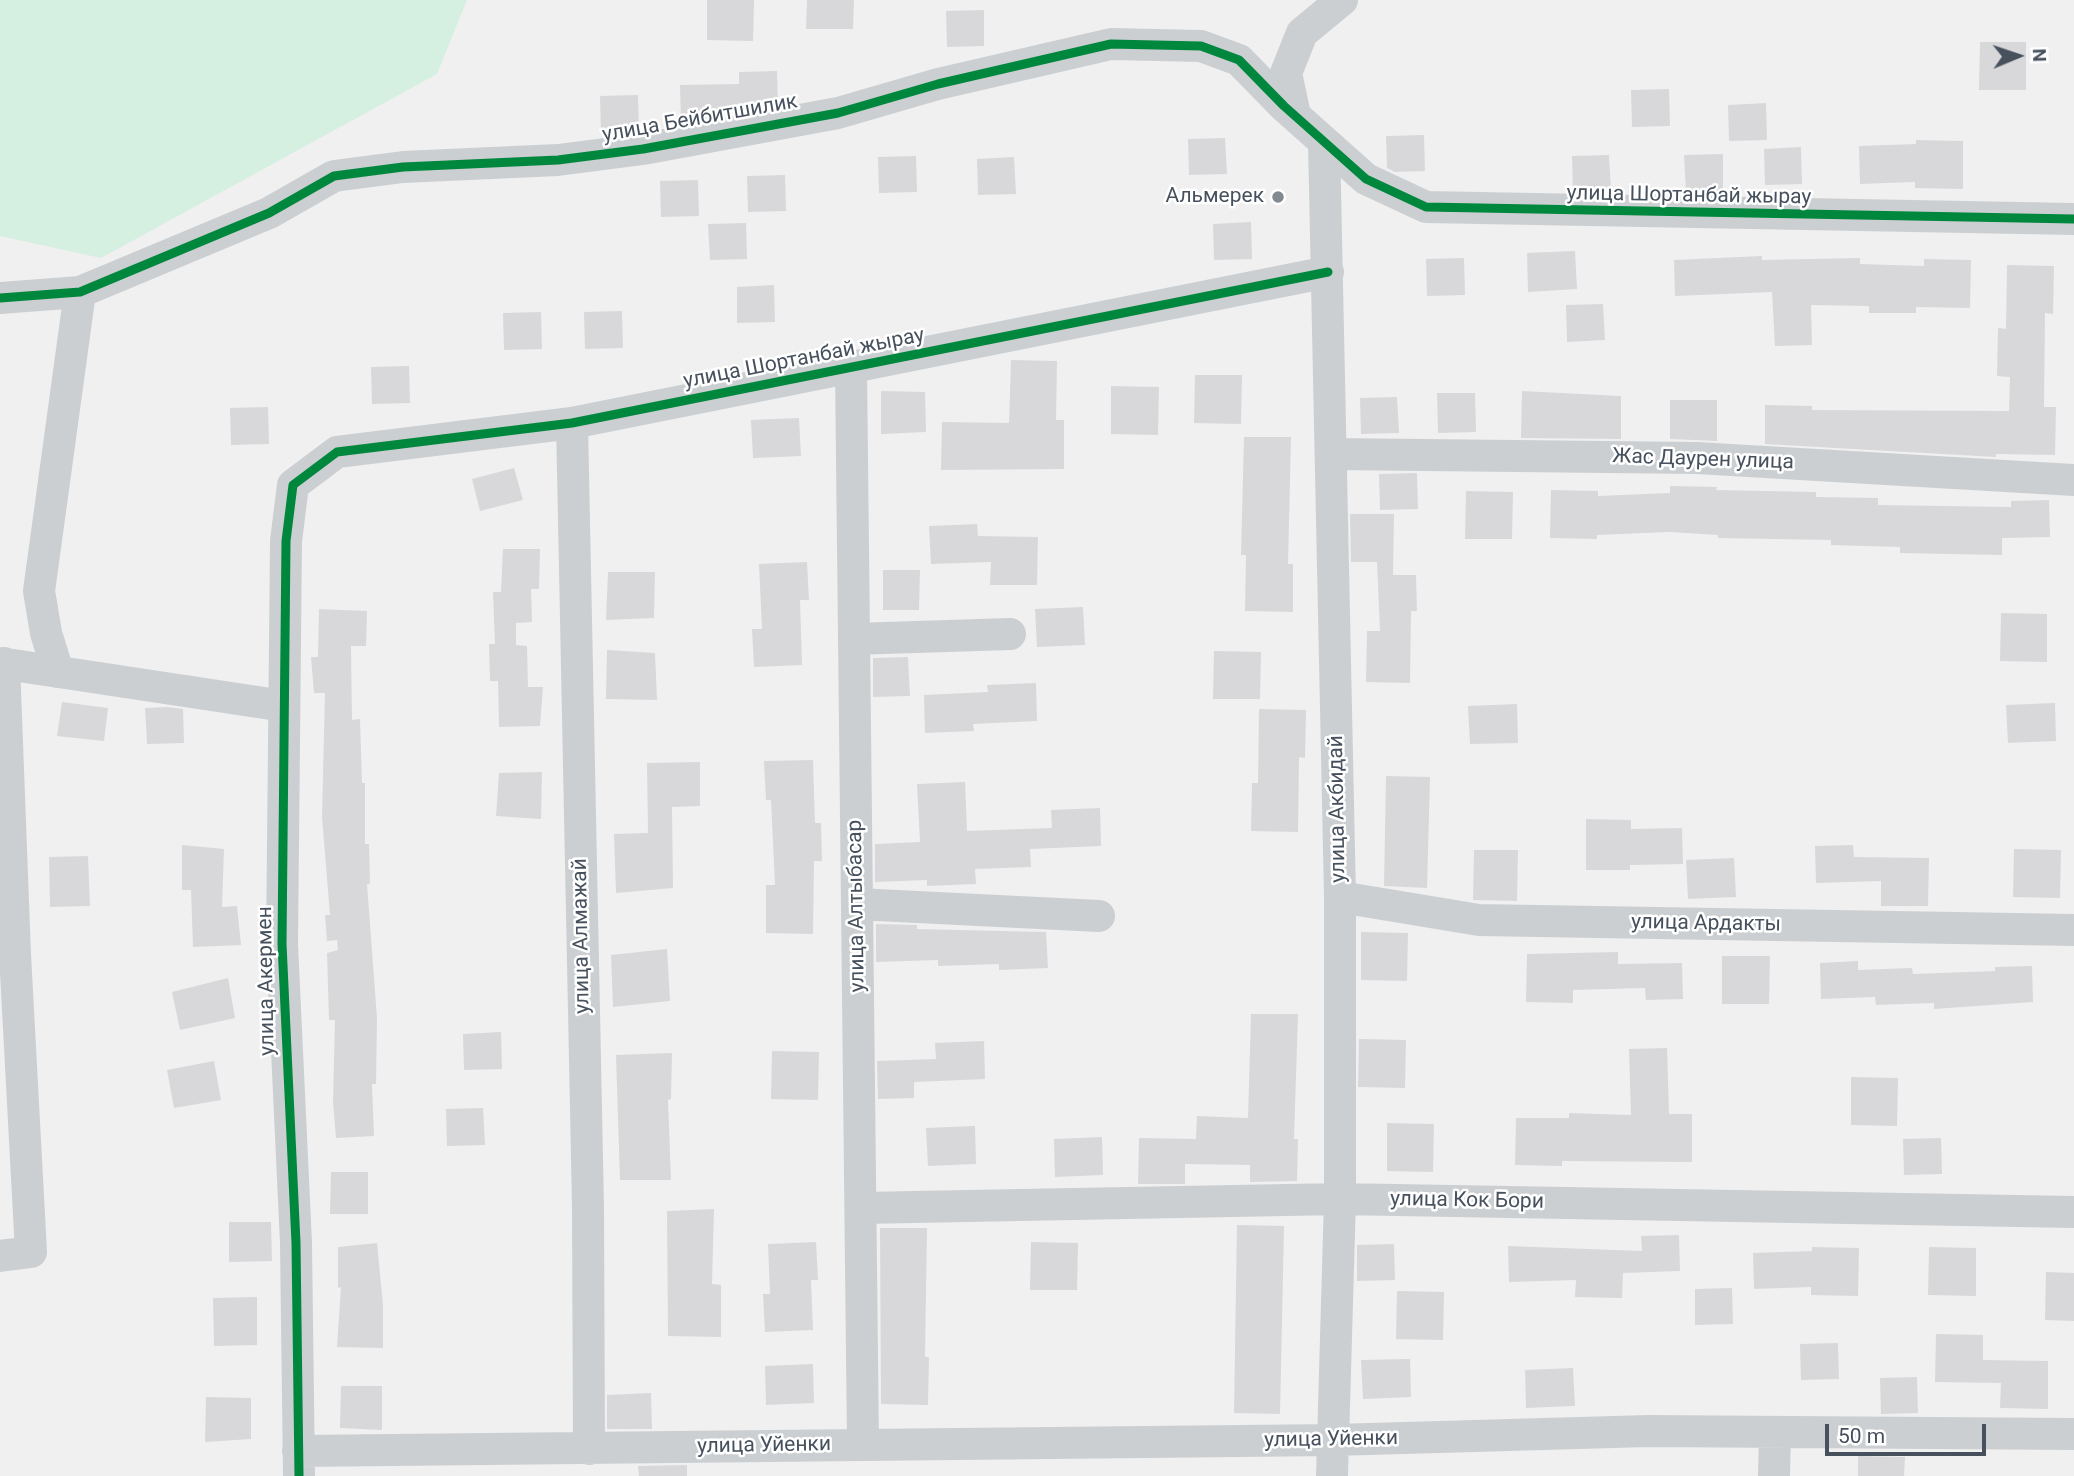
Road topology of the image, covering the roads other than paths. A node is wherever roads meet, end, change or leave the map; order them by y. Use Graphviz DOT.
graph roads {
  1 [pos="1342,0"];
  2 [pos="1295,115"];
  3 [pos="1324,142"];
  4 [pos="2074,219"];
  5 [pos="1328,272"];
  6 [pos="72,292"];
  7 [pos="0,298"];
  8 [pos="851,368"];
  9 [pos="572,423"];
  10 [pos="1332,454"];
  11 [pos="2074,480"];
  12 [pos="293,485"];
  13 [pos="1010,634"];
  14 [pos="854,639"];
  15 [pos="2,663"];
  16 [pos="58,672"];
  17 [pos="284,706"];
  18 [pos="1340,897"];
  19 [pos="857,904"];
  20 [pos="1099,916"];
  21 [pos="2074,930"];
  22 [pos="7,954"];
  23 [pos="1340,1199"];
  24 [pos="861,1208"];
  25 [pos="2074,1212"];
  26 [pos="0,1256"];
  27 [pos="1775,1432"];
  28 [pos="2074,1434"];
  29 [pos="1334,1440"];
  30 [pos="863,1444"];
  31 [pos="589,1449"];
  32 [pos="627,1462"];
  33 [pos="298,1463"];
  34 [pos="1332,1476"];
  35 [pos="1774,1476"];
  1 -- 2 [label="street"];
  2 -- 3 [label="street, улица Бейбитшилик"];
  2 -- 6 [label="street, улица Бейбитшилик"];
  3 -- 4 [label="street, улица Шортанбай жырау"];
  3 -- 5 [label="street, улица Акбидай"];
  5 -- 8 [label="street, улица Шортанбай жырау"];
  5 -- 10 [label="street, улица Акбидай"];
  6 -- 7 [label="street, улица Бейбитшилик"];
  6 -- 16 [label="street"];
  8 -- 9 [label="street, улица Шортанбай жырау"];
  8 -- 14 [label="street, улица Алтыбасар"];
  9 -- 12 [label="street, улица Шортанбай жырау"];
  9 -- 31 [label="street, улица Алмажай"];
  10 -- 11 [label="street, Жас Даурен улица"];
  10 -- 18 [label="street, улица Акбидай"];
  12 -- 17 [label="street, улица Акермен"];
  13 -- 14 [label="street"];
  14 -- 19 [label="street, улица Алтыбасар"];
  15 -- 16 [label="street"];
  15 -- 22 [label="street"];
  16 -- 17 [label="street"];
  17 -- 33 [label="street, улица Акермен"];
  18 -- 21 [label="street, улица Ардакты"];
  18 -- 23 [label="street, улица Акбидай"];
  19 -- 20 [label="street"];
  19 -- 24 [label="street, улица Алтыбасар"];
  22 -- 26 [label="street"];
  23 -- 24 [label="street, улица Кок Бори"];
  23 -- 25 [label="street, улица Кок Бори"];
  23 -- 29 [label="street, улица Акбидай"];
  24 -- 30 [label="street, улица Алтыбасар"];
  27 -- 28 [label="street, улица Уйенки"];
  27 -- 29 [label="street, улица Уйенки"];
  27 -- 35 [label="street"];
  29 -- 30 [label="street, улица Уйенки"];
  29 -- 34 [label="street, улица Акбидай"];
  30 -- 32 [label="street, улица Уйенки"];
  31 -- 32 [label="street, улица Уйенки"];
  31 -- 33 [label="street, улица Уйенки"];
}
